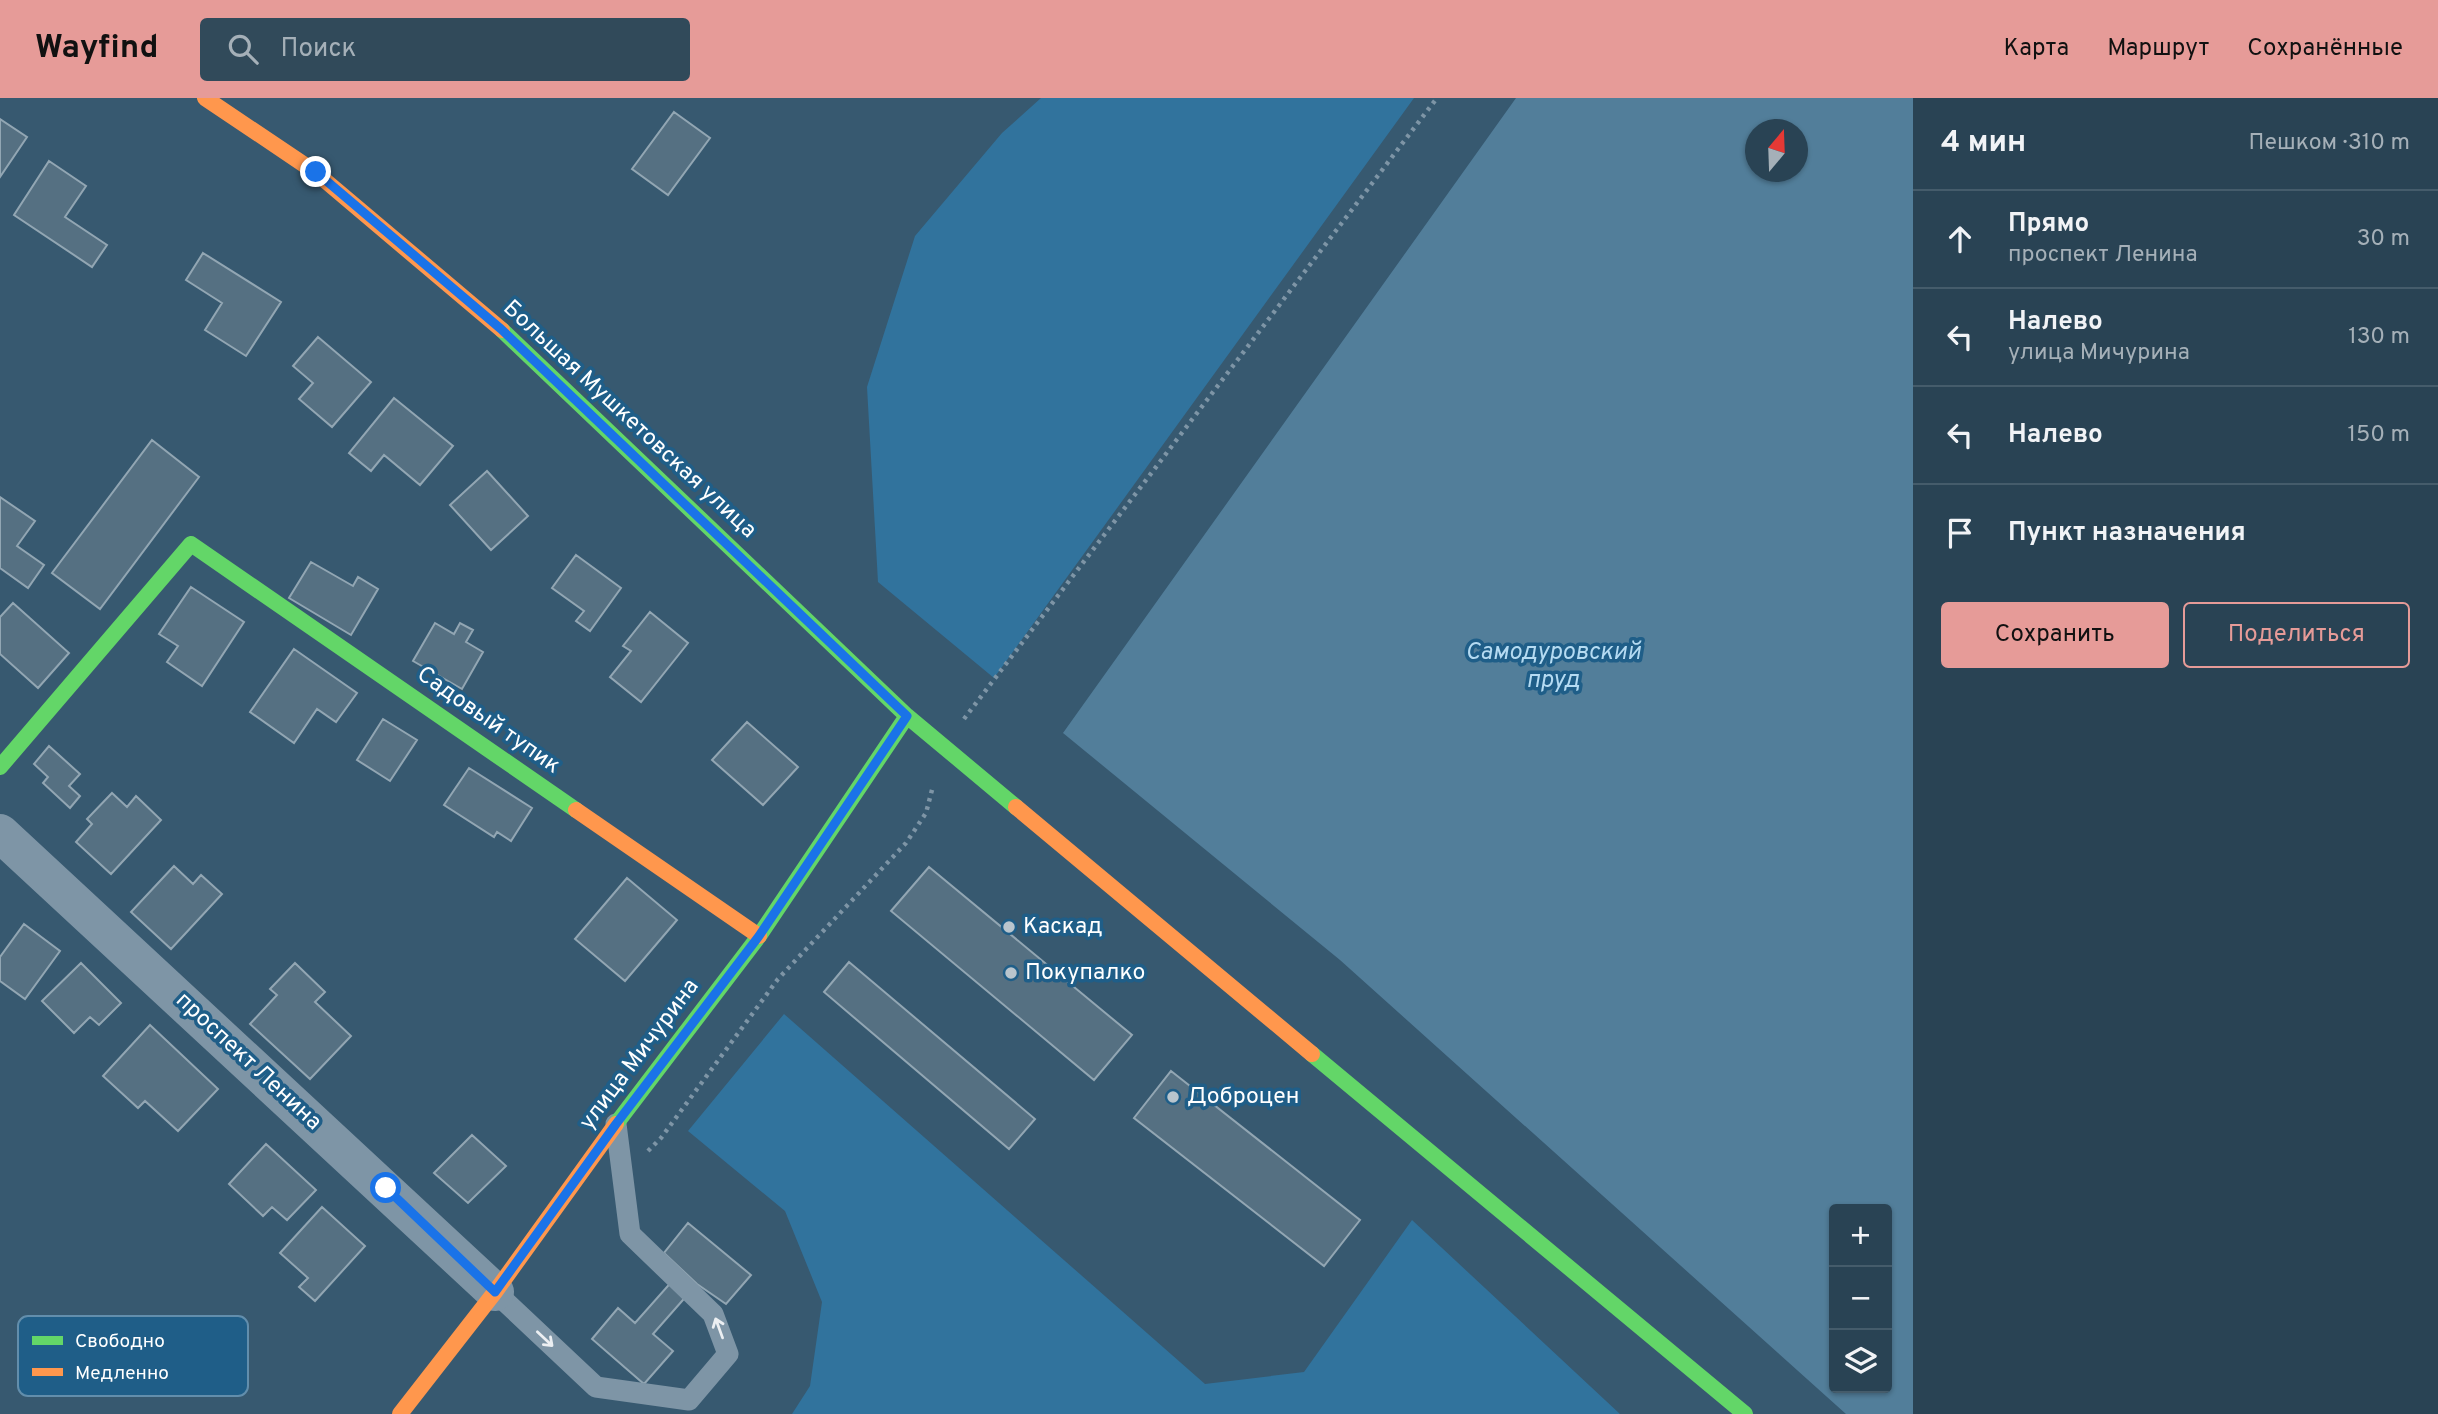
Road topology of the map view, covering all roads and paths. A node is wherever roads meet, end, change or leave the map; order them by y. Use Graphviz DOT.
graph roads {
  1 [pos="205,98"];
  2 [pos="907,716"];
  3 [pos="0,767"];
  4 [pos="0,833"];
  5 [pos="759,936"];
  6 [pos="616,1124"];
  7 [pos="495,1292"];
  8 [pos="400,1414"];
  9 [pos="1745,1414"];
  1 -- 2 [label="main road, Большая Мушкетовская улица"];
  2 -- 5 [label="main road, улица Мичурина"];
  2 -- 9 [label="main road, Большая Мушкетовская улица"];
  3 -- 5 [label="main road, Садовый тупик"];
  4 -- 7 [label="street, проспект Ленина"];
  5 -- 6 [label="main road, улица Мичурина"];
  6 -- 7 [label="main road, улица Мичурина"];
  7 -- 6 [label="lane, one-way"];
  7 -- 8 [label="main road, улица Мичурина"];
}
